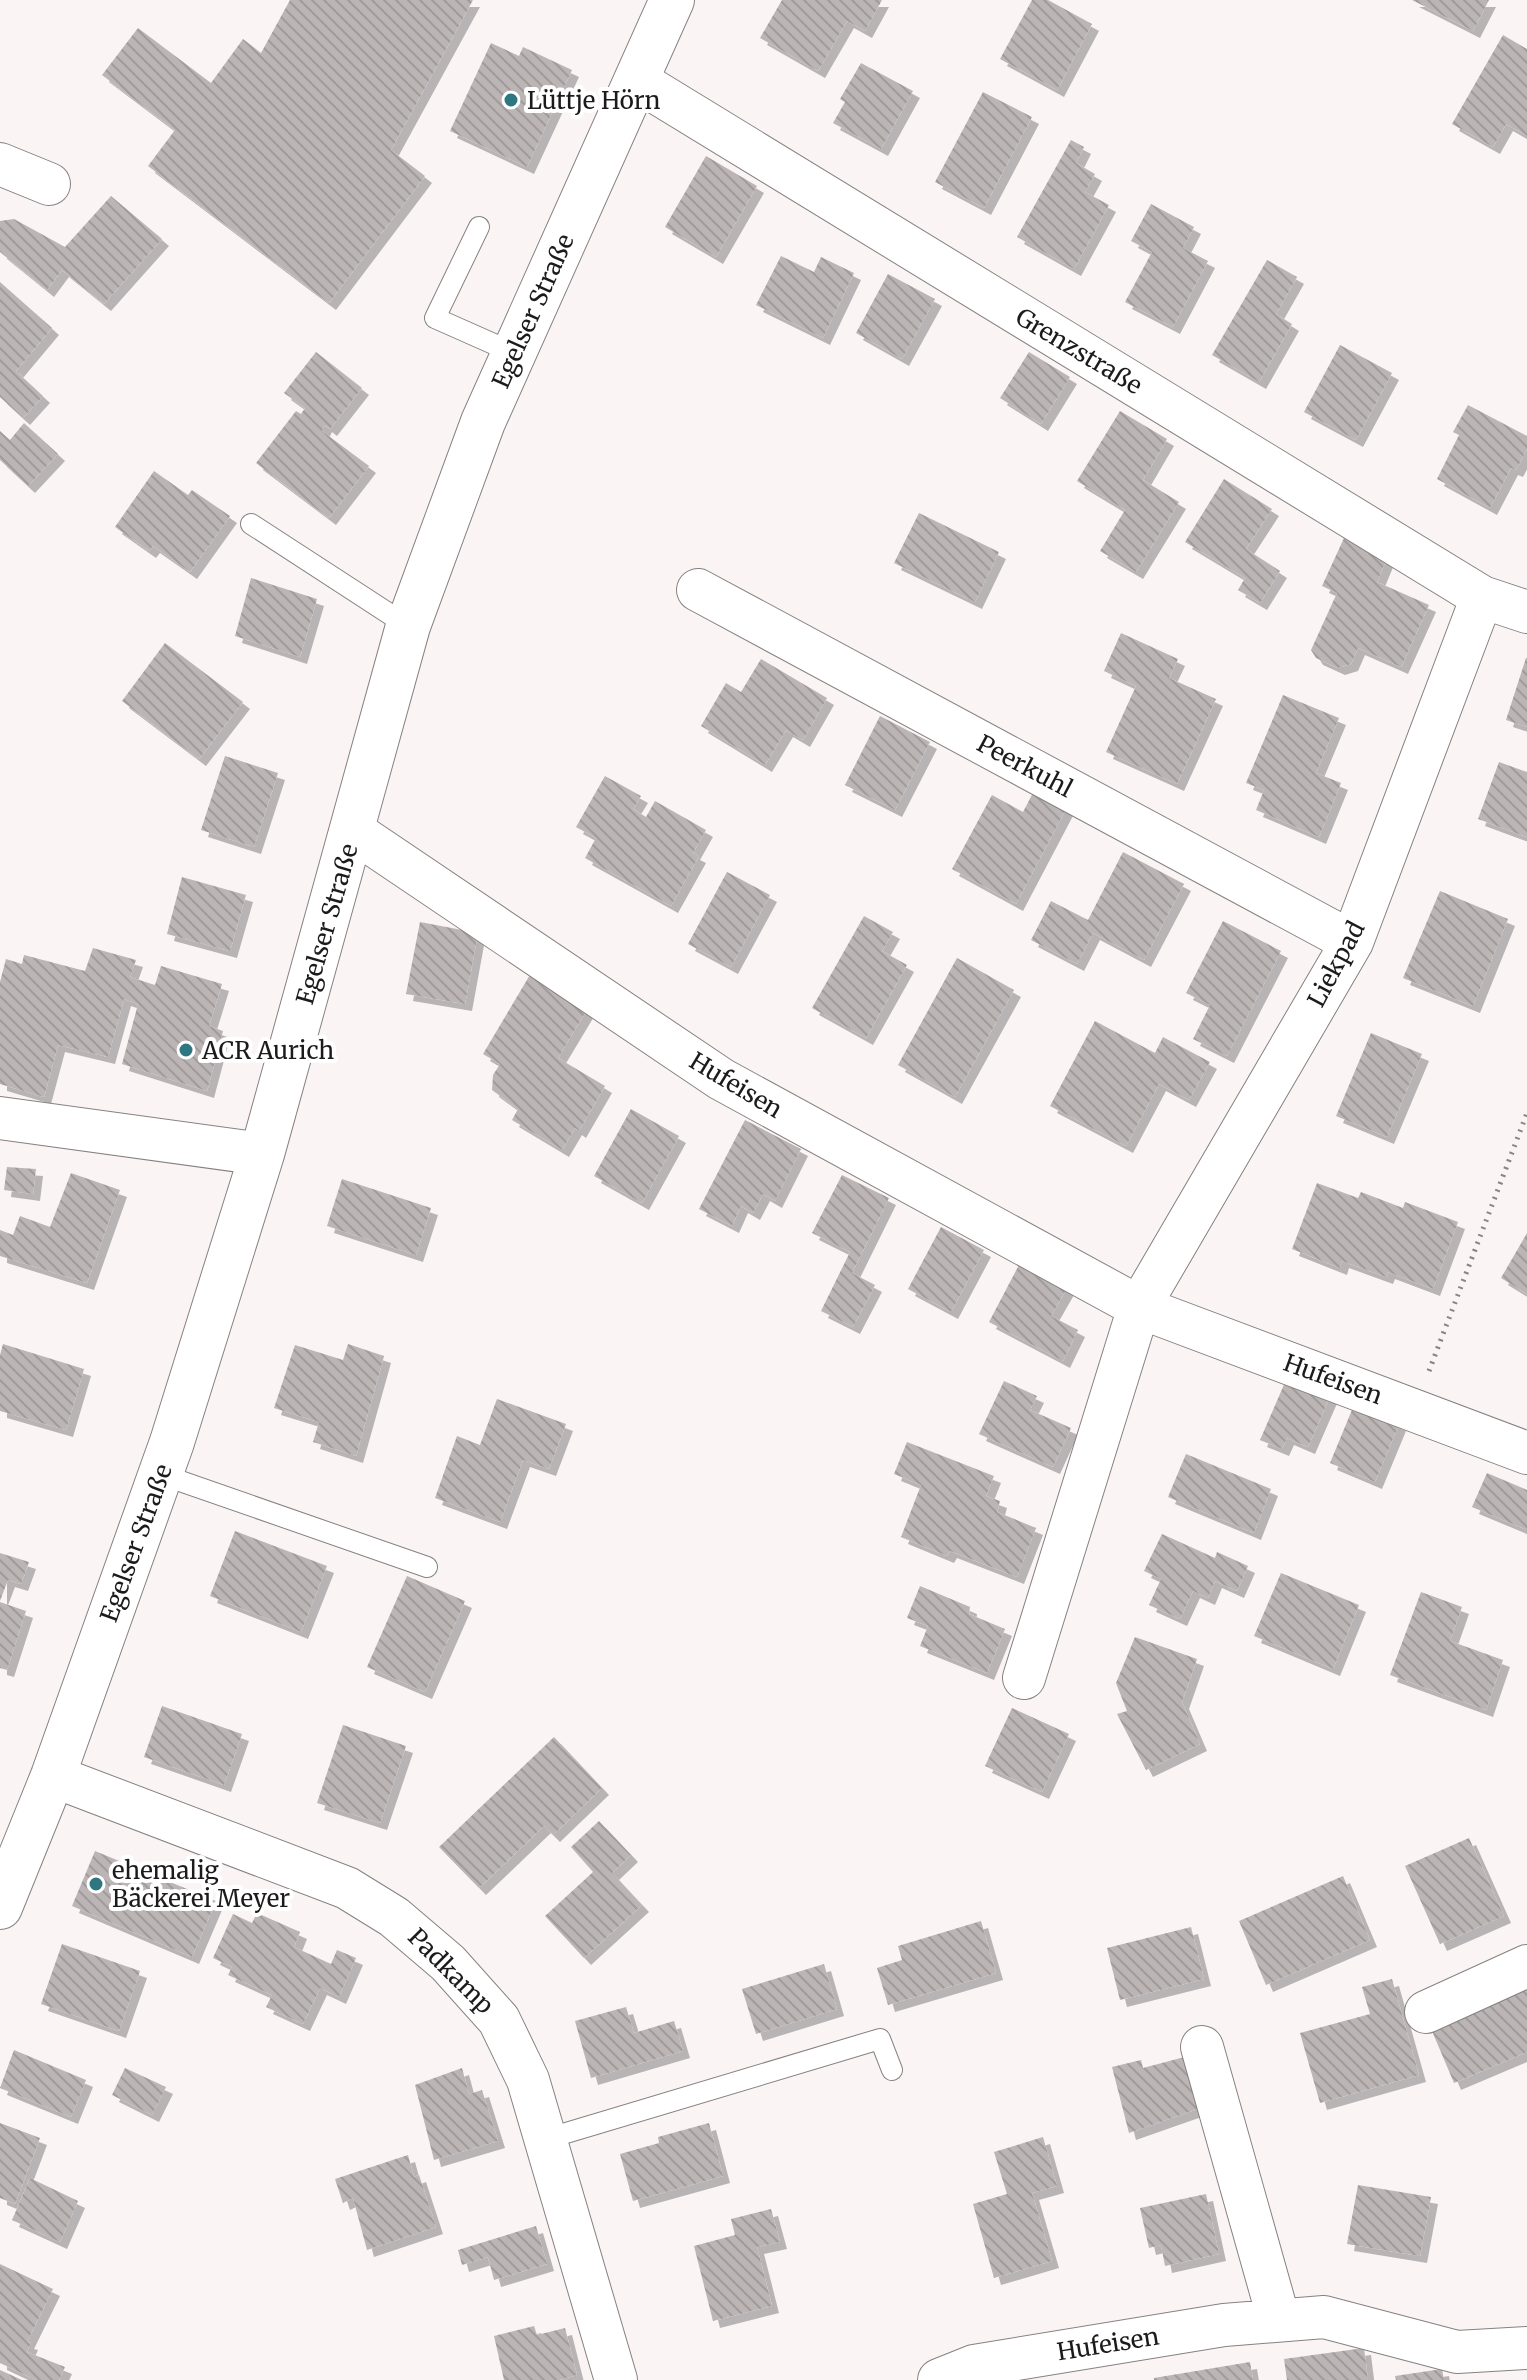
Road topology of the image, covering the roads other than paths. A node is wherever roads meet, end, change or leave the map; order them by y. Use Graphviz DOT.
graph roads {
  1 [pos="672,0"];
  2 [pos="636,80"];
  3 [pos="0,164"];
  4 [pos="49,184"];
  5 [pos="479,227"];
  6 [pos="514,353"];
  7 [pos="251,524"];
  8 [pos="698,590"];
  9 [pos="1482,597"];
  10 [pos="1527,612"];
  11 [pos="408,626"];
  12 [pos="353,831"];
  13 [pos="1352,942"];
  14 [pos="0,1118"];
  15 [pos="262,1154"];
  16 [pos="1139,1307"];
  17 [pos="1527,1453"];
  18 [pos="160,1474"];
  19 [pos="427,1567"];
  20 [pos="1024,1678"];
  21 [pos="53,1776"];
  22 [pos="0,1907"];
  23 [pos="1527,1966"];
  24 [pos="1426,2012"];
  25 [pos="1202,2047"];
  26 [pos="892,2070"];
  27 [pos="546,2139"];
  28 [pos="1279,2320"];
  29 [pos="1527,2348"];
  30 [pos="616,2380"];
  31 [pos="939,2380"];
  1 -- 2 [label="main road, Egelser Straße"];
  2 -- 6 [label="main road, Egelser Straße"];
  2 -- 9 [label="street, Grenzstraße"];
  3 -- 4 [label="street"];
  5 -- 6 [label="lane"];
  6 -- 11 [label="main road, Egelser Straße"];
  7 -- 11 [label="lane"];
  8 -- 13 [label="street, Peerkuhl"];
  9 -- 10 [label="street, Grenzstraße"];
  9 -- 13 [label="street, Liekpad"];
  11 -- 12 [label="main road, Egelser Straße"];
  12 -- 15 [label="main road, Egelser Straße"];
  12 -- 16 [label="street, Hufeisen"];
  13 -- 16 [label="street, Liekpad"];
  14 -- 15 [label="street"];
  15 -- 18 [label="main road, Egelser Straße"];
  16 -- 17 [label="street, Hufeisen"];
  16 -- 20 [label="street"];
  18 -- 19 [label="lane"];
  18 -- 21 [label="main road, Egelser Straße"];
  21 -- 22 [label="main road, Egelser Straße"];
  21 -- 27 [label="street, Padkamp"];
  23 -- 24 [label="street"];
  25 -- 28 [label="street"];
  26 -- 27 [label="lane"];
  27 -- 30 [label="street, Padkamp"];
  28 -- 29 [label="street, Hufeisen"];
  28 -- 31 [label="street, Hufeisen"];
}
